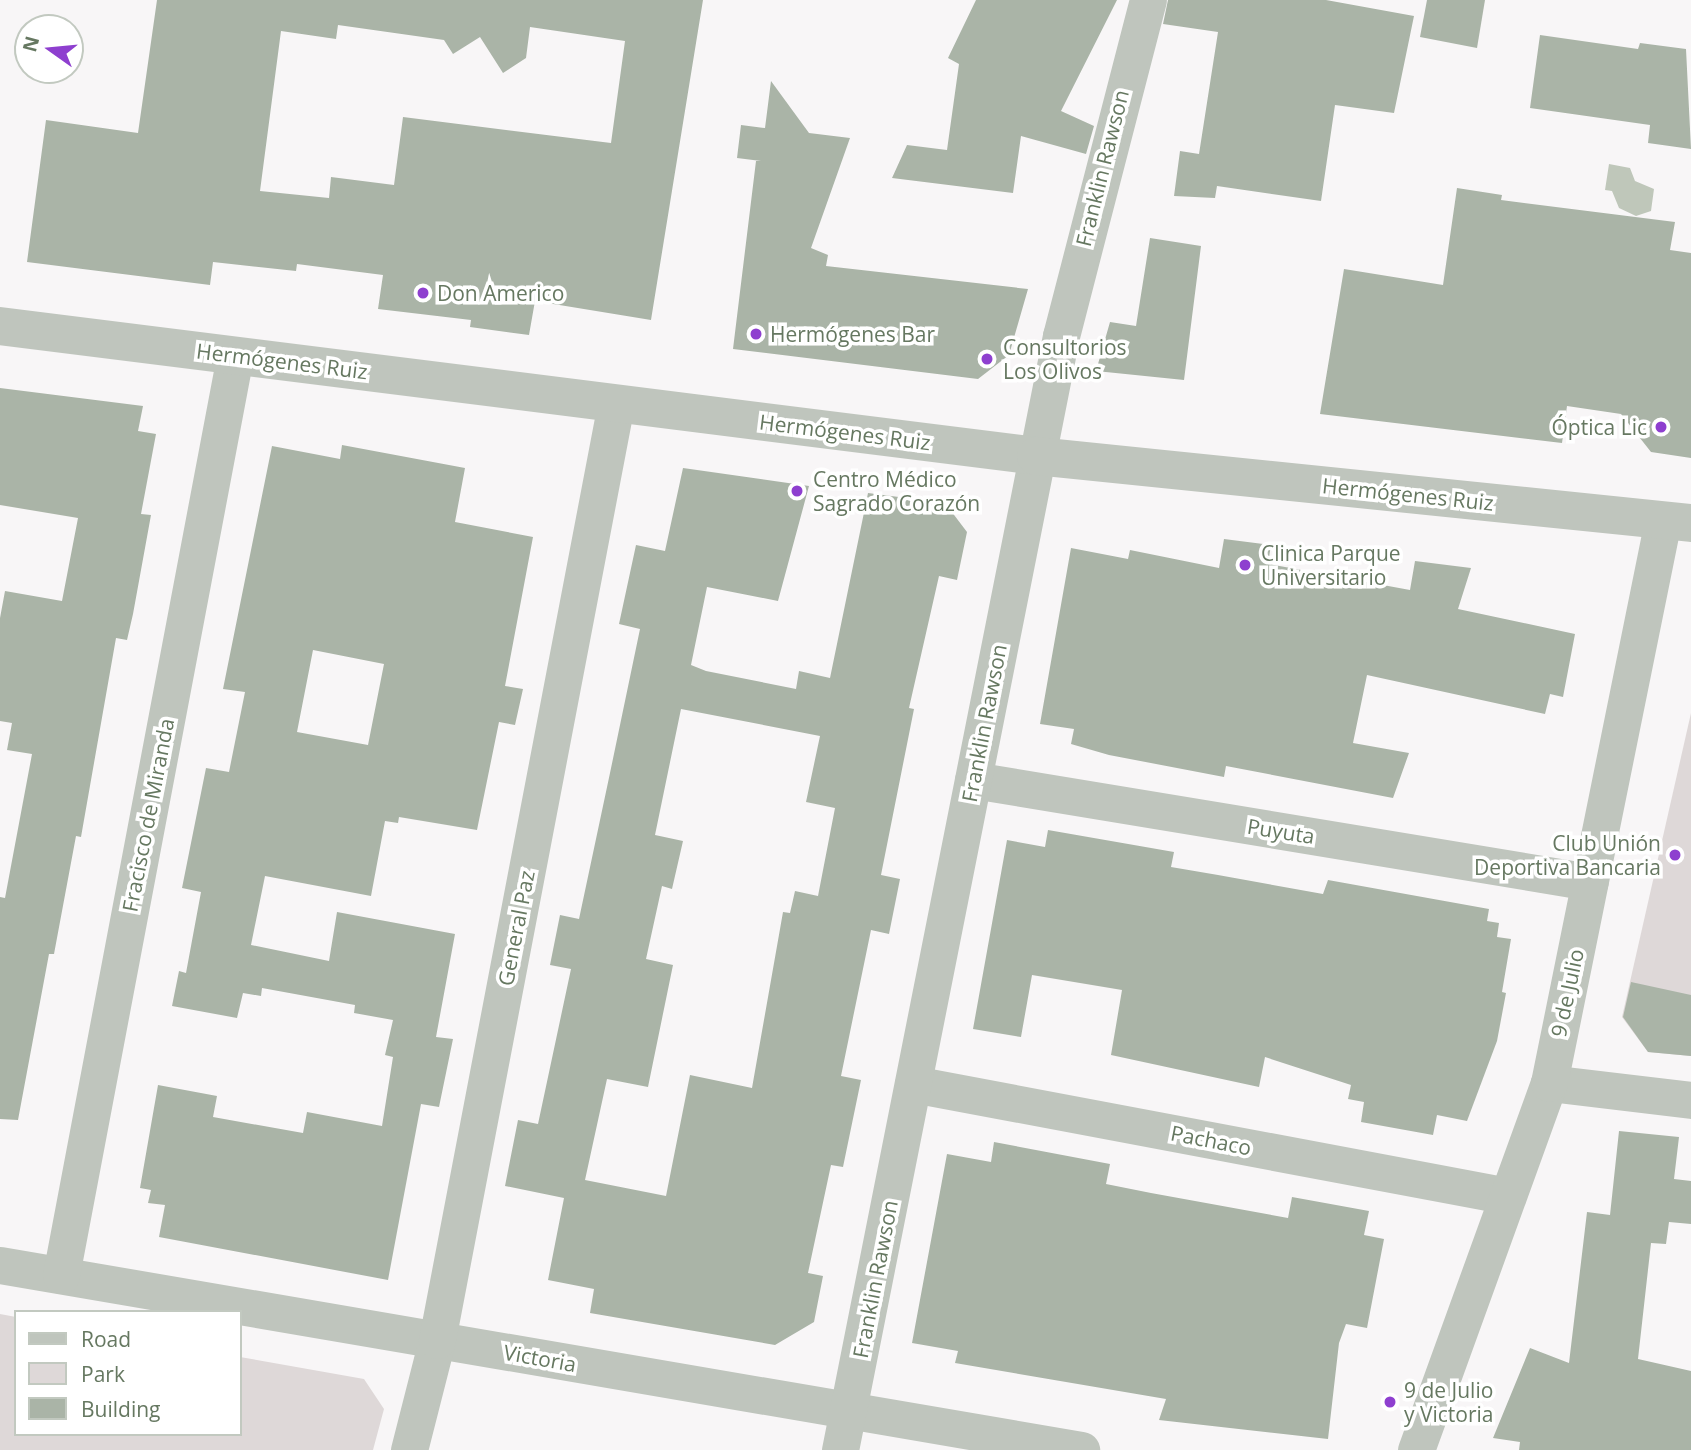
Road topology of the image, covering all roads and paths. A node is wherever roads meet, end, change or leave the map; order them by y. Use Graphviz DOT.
graph roads {
  1 [pos="1148,0"];
  2 [pos="0,327"];
  3 [pos="235,356"];
  4 [pos="616,403"];
  5 [pos="1036,456"];
  6 [pos="1677,521"];
  7 [pos="973,780"];
  8 [pos="1590,882"];
  9 [pos="1549,1083"];
  10 [pos="914,1084"];
  11 [pos="1691,1100"];
  12 [pos="1508,1196"];
  13 [pos="0,1265"];
  14 [pos="61,1275"];
  15 [pos="437,1340"];
  16 [pos="849,1411"];
  17 [pos="409,1450"];
  18 [pos="839,1450"];
  19 [pos="1081,1450"];
  20 [pos="1416,1450"];
  1 -- 5 [label="street, Franklin Rawson"];
  2 -- 3 [label="street, Hermógenes Ruiz"];
  3 -- 4 [label="street, Hermógenes Ruiz"];
  3 -- 14 [label="street, Fracisco de Miranda"];
  4 -- 5 [label="street, Hermógenes Ruiz"];
  4 -- 15 [label="street, General Paz"];
  5 -- 6 [label="street, Hermógenes Ruiz"];
  5 -- 7 [label="street, Franklin Rawson"];
  6 -- 8 [label="street, 9 de Julio"];
  7 -- 8 [label="street, Puyuta"];
  7 -- 10 [label="street, Franklin Rawson"];
  8 -- 9 [label="street, 9 de Julio"];
  9 -- 11 [label="street"];
  9 -- 12 [label="street, 9 de Julio"];
  10 -- 12 [label="street, Pachaco"];
  10 -- 16 [label="street, Franklin Rawson"];
  12 -- 20 [label="street, 9 de Julio"];
  13 -- 14 [label="street, Victoria"];
  14 -- 15 [label="street, Victoria"];
  15 -- 16 [label="street, Victoria"];
  15 -- 17 [label="street, General Paz"];
  16 -- 18 [label="street, Franklin Rawson"];
  16 -- 19 [label="street, Victoria"];
}
